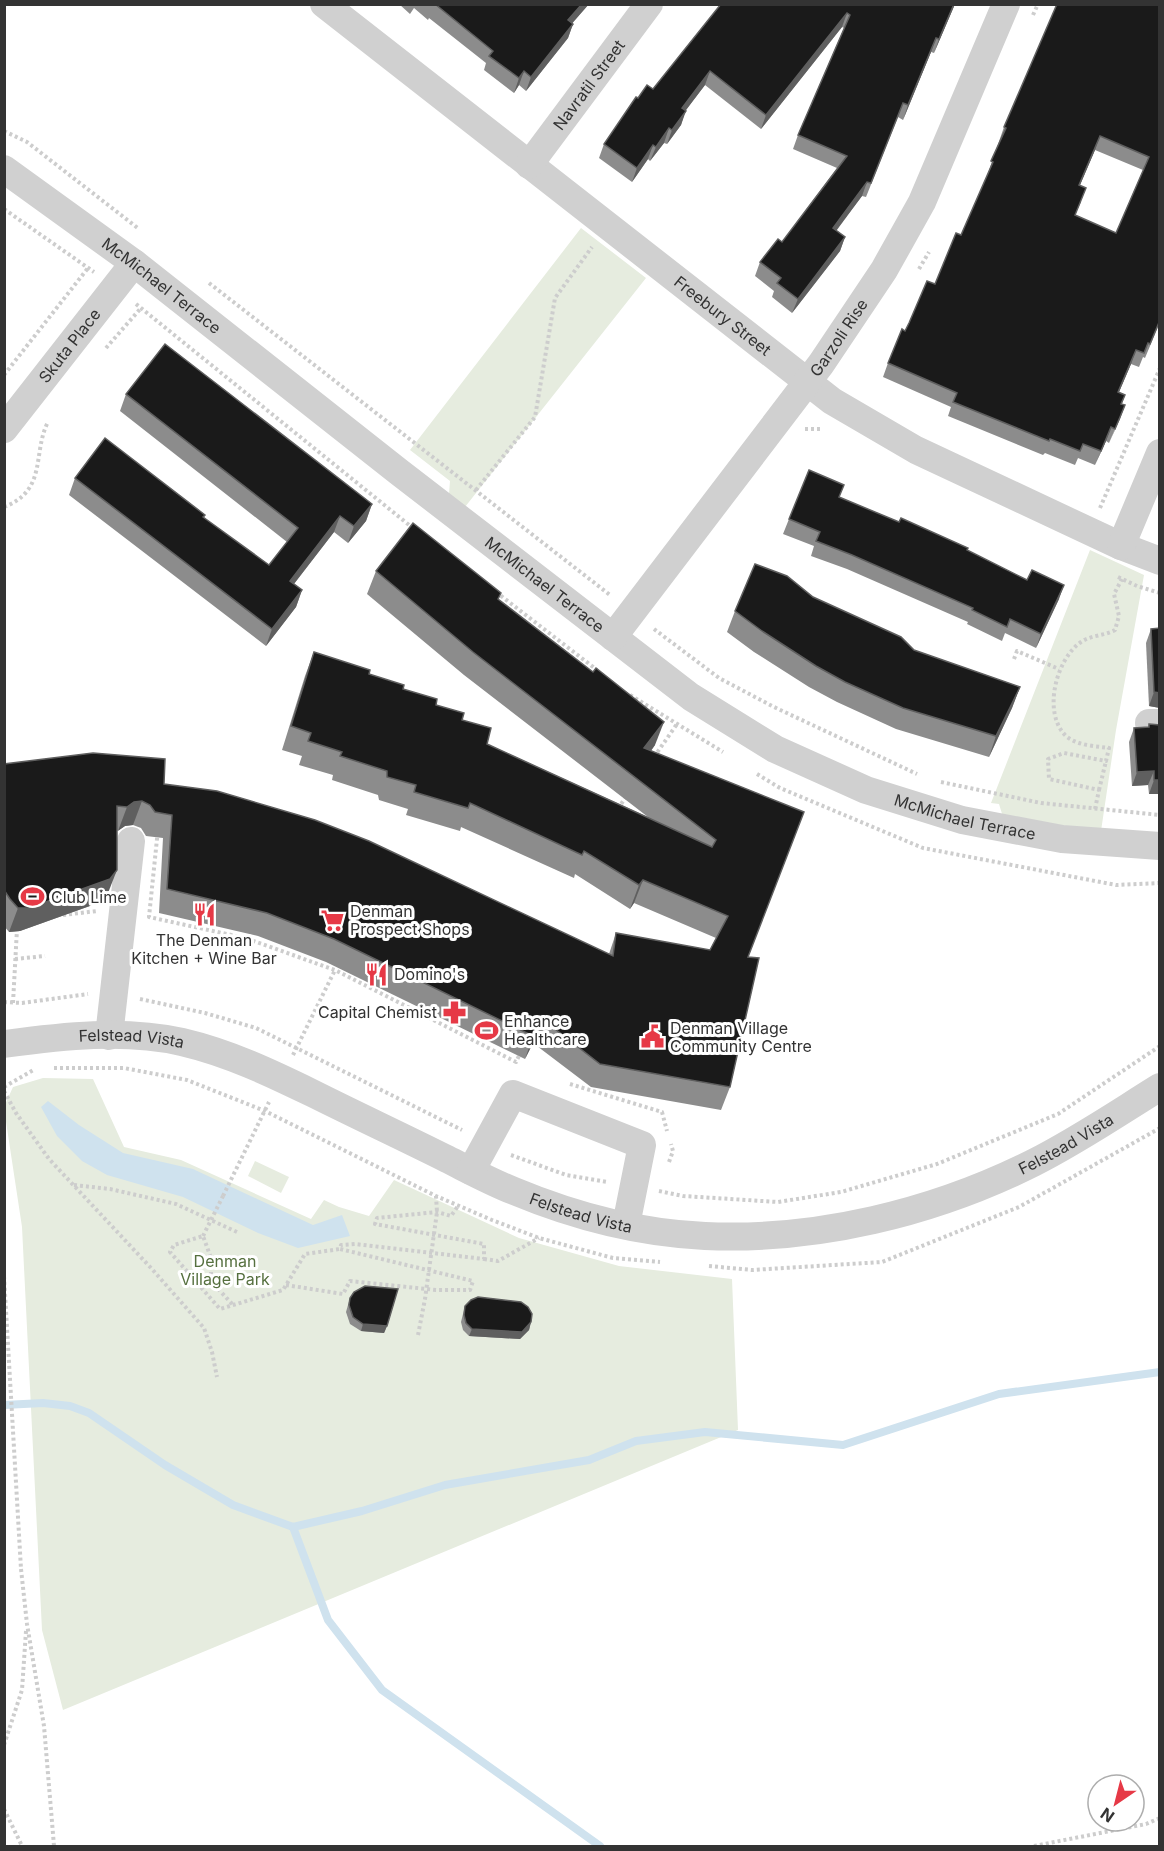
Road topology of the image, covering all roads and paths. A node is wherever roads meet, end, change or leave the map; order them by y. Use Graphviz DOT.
graph roads {
  1 [pos="324,4"];
  2 [pos="649,4"];
  3 [pos="1006,4"];
  4 [pos="4,131"];
  5 [pos="529,165"];
  6 [pos="4,170"];
  7 [pos="608,226"];
  8 [pos="139,229"];
  9 [pos="134,263"];
  10 [pos="88,268"];
  11 [pos="205,280"];
  12 [pos="141,308"];
  13 [pos="104,351"];
  14 [pos="1160,368"];
  15 [pos="4,375"];
  16 [pos="807,382"];
  17 [pos="50,418"];
  18 [pos="4,429"];
  19 [pos="799,430"];
  20 [pos="830,434"];
  21 [pos="1160,453"];
  22 [pos="476,490"];
  23 [pos="4,507"];
  24 [pos="1100,509"];
  25 [pos="1121,546"];
  26 [pos="1160,561"];
  27 [pos="1111,574"];
  28 [pos="1122,579"];
  29 [pos="1160,593"];
  30 [pos="632,612"];
  31 [pos="613,637"];
  32 [pos="1014,659"];
  33 [pos="1059,669"];
  34 [pos="677,724"];
  35 [pos="652,760"];
  36 [pos="1106,761"];
  37 [pos="927,779"];
  38 [pos="938,781"];
  39 [pos="633,787"];
  40 [pos="165,789"];
  41 [pos="1100,789"];
  42 [pos="162,800"];
  43 [pos="1095,809"];
  44 [pos="615,813"];
  45 [pos="1160,814"];
  46 [pos="160,816"];
  47 [pos="131,841"];
  48 [pos="1160,846"];
  49 [pos="151,901"];
  50 [pos="122,912"];
  51 [pos="62,915"];
  52 [pos="150,917"];
  53 [pos="18,921"];
  54 [pos="45,956"];
  55 [pos="15,960"];
  56 [pos="335,970"];
  57 [pos="13,1003"];
  58 [pos="109,1036"];
  59 [pos="285,1042"];
  60 [pos="4,1044"];
  61 [pos="1160,1046"];
  62 [pos="297,1048"];
  63 [pos="36,1068"];
  64 [pos="47,1068"];
  65 [pos="281,1078"];
  66 [pos="4,1087"];
  67 [pos="1160,1087"];
  68 [pos="4,1092"];
  69 [pos="265,1111"];
  70 [pos="487,1143"];
  71 [pos="471,1171"];
  72 [pos="73,1185"];
  73 [pos="634,1187"];
  74 [pos="458,1206"];
  75 [pos="437,1212"];
  76 [pos="626,1225"];
  77 [pos="239,1233"];
  78 [pos="434,1235"];
  79 [pos="203,1236"];
  80 [pos="539,1238"];
  81 [pos="340,1250"];
  82 [pos="431,1253"];
  83 [pos="484,1259"];
  84 [pos="429,1270"];
  85 [pos="4,1276"];
  86 [pos="211,1281"];
  87 [pos="198,1284"];
  88 [pos="285,1288"];
  89 [pos="426,1289"];
  90 [pos="233,1305"];
  91 [pos="418,1335"];
  92 [pos="217,1377"];
  93 [pos="27,1624"];
  94 [pos="4,1745"];
  95 [pos="4,1809"];
  96 [pos="1160,1818"];
  97 [pos="22,1846"];
  98 [pos="54,1846"];
  99 [pos="1034,1846"];
  1 -- 5 [label="street, Freebury Street"];
  2 -- 5 [label="street, Navratil Street"];
  3 -- 16 [label="street, Garzoli Rise"];
  4 -- 8 [label="path"];
  5 -- 7 [label="street, Freebury Street"];
  6 -- 9 [label="street, McMichael Terrace"];
  7 -- 16 [label="street, Freebury Street"];
  7 -- 22 [label="path"];
  9 -- 18 [label="street, Skuta Place"];
  9 -- 31 [label="street, McMichael Terrace"];
  10 -- 15 [label="path"];
  11 -- 22 [label="path"];
  12 -- 13 [label="path"];
  14 -- 24 [label="path"];
  16 -- 25 [label="street, Freebury Street"];
  16 -- 30 [label="street, Garzoli Rise"];
  17 -- 23 [label="path"];
  19 -- 20 [label="path"];
  21 -- 25 [label="street"];
  22 -- 30 [label="path"];
  25 -- 26 [label="street, Freebury Street"];
  27 -- 28 [label="path"];
  28 -- 29 [label="path"];
  28 -- 33 [label="path"];
  30 -- 31 [label="street, Garzoli Rise"];
  30 -- 37 [label="path"];
  31 -- 48 [label="street, McMichael Terrace"];
  32 -- 33 [label="path"];
  33 -- 36 [label="path"];
  34 -- 35 [label="path"];
  36 -- 41 [label="path"];
  36 -- 41 [label="path"];
  38 -- 43 [label="path"];
  39 -- 44 [label="path"];
  40 -- 42 [label="path"];
  41 -- 43 [label="path"];
  42 -- 46 [label="path"];
  42 -- 56 [label="path"];
  43 -- 45 [label="path"];
  47 -- 50 [label="street"];
  49 -- 52 [label="path"];
  50 -- 51 [label="path"];
  50 -- 52 [label="path"];
  50 -- 58 [label="street"];
  52 -- 56 [label="path"];
  53 -- 55 [label="path"];
  54 -- 55 [label="path"];
  55 -- 57 [label="path"];
  56 -- 62 [label="path"];
  58 -- 60 [label="street, Felstead Vista"];
  58 -- 65 [label="street, Felstead Vista"];
  59 -- 62 [label="path"];
  61 -- 73 [label="path"];
  62 -- 65 [label="path"];
  62 -- 70 [label="path"];
  63 -- 66 [label="path"];
  64 -- 69 [label="path"];
  65 -- 69 [label="path"];
  65 -- 71 [label="street, Felstead Vista"];
  67 -- 76 [label="street, Felstead Vista"];
  68 -- 72 [label="path"];
  69 -- 75 [label="path"];
  69 -- 79 [label="path, bridge"];
  70 -- 71 [label="street"];
  70 -- 73 [label="path"];
  70 -- 73 [label="street"];
  71 -- 76 [label="street, Felstead Vista"];
  72 -- 77 [label="path"];
  72 -- 92 [label="path"];
  73 -- 76 [label="street"];
  74 -- 75 [label="path"];
  75 -- 78 [label="path"];
  75 -- 78 [label="path"];
  78 -- 82 [label="path"];
  78 -- 83 [label="path"];
  79 -- 86 [label="path"];
  79 -- 87 [label="path"];
  80 -- 83 [label="path"];
  81 -- 82 [label="path"];
  81 -- 84 [label="path"];
  81 -- 88 [label="path"];
  82 -- 83 [label="path"];
  82 -- 84 [label="path"];
  84 -- 89 [label="path"];
  84 -- 89 [label="path"];
  85 -- 93 [label="path, bridge"];
  86 -- 87 [label="path"];
  86 -- 90 [label="path"];
  87 -- 90 [label="path"];
  88 -- 89 [label="path"];
  88 -- 90 [label="path"];
  89 -- 91 [label="path"];
  93 -- 94 [label="path"];
  93 -- 98 [label="path"];
  95 -- 97 [label="path"];
  96 -- 99 [label="path"];
}
